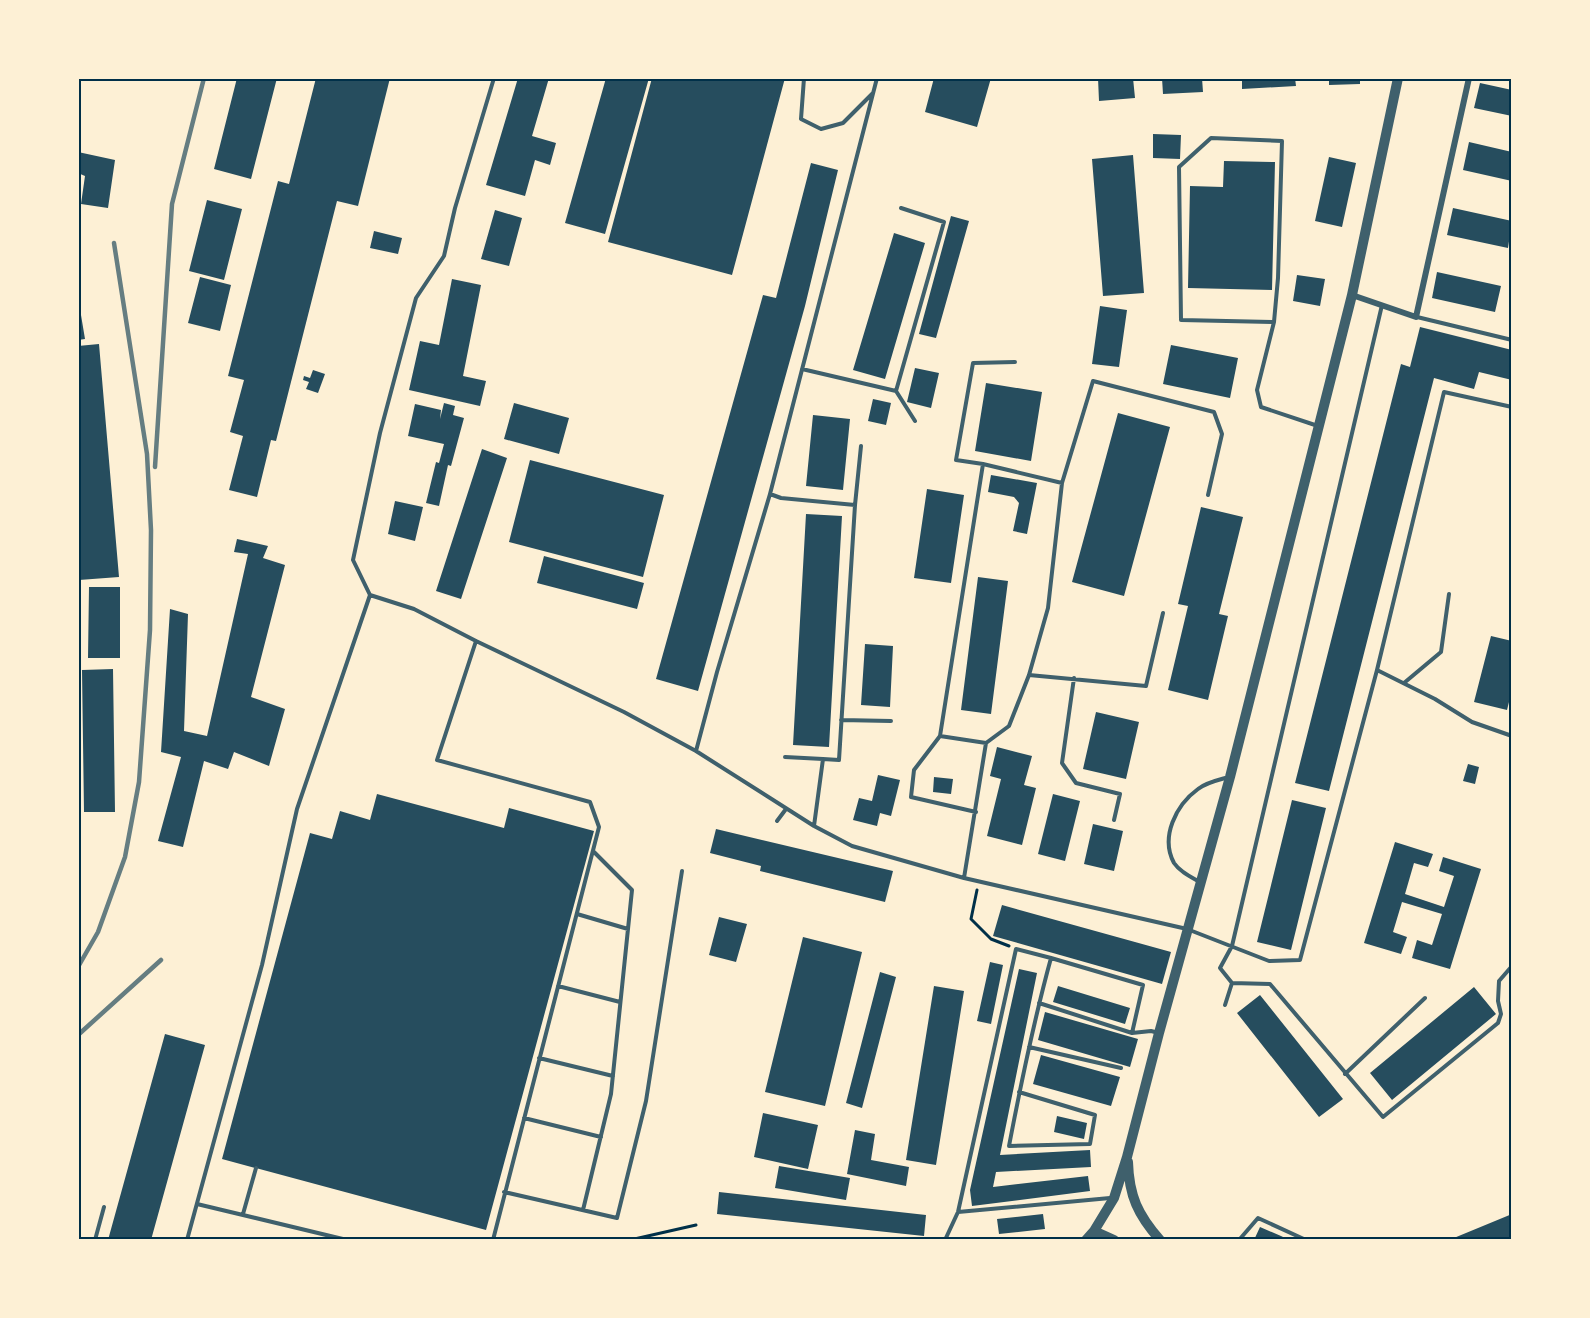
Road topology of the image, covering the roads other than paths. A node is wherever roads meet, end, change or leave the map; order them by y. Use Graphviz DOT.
graph roads {
  1 [pos="494,78"];
  2 [pos="804,78"];
  3 [pos="878,78"];
  4 [pos="1398,78"];
  5 [pos="1469,78"];
  6 [pos="873,93"];
  7 [pos="902,208"];
  8 [pos="1352,295"];
  9 [pos="1382,305"];
  10 [pos="1416,317"];
  11 [pos="1274,322"];
  12 [pos="1512,340"];
  13 [pos="1015,362"];
  14 [pos="802,369"];
  15 [pos="896,390"];
  16 [pos="1512,407"];
  17 [pos="915,421"];
  18 [pos="1318,426"];
  19 [pos="861,446"];
  20 [pos="983,464"];
  21 [pos="1062,483"];
  22 [pos="770,494"];
  23 [pos="1208,495"];
  24 [pos="855,505"];
  25 [pos="1449,594"];
  26 [pos="370,595"];
  27 [pos="1163,613"];
  28 [pos="476,641"];
  29 [pos="1377,670"];
  30 [pos="1029,675"];
  31 [pos="1074,678"];
  32 [pos="1404,683"];
  33 [pos="841,720"];
  34 [pos="891,721"];
  35 [pos="940,736"];
  36 [pos="1512,736"];
  37 [pos="986,743"];
  38 [pos="696,751"];
  39 [pos="785,757"];
  40 [pos="823,759"];
  41 [pos="1230,777"];
  42 [pos="786,809"];
  43 [pos="976,812"];
  44 [pos="1114,820"];
  45 [pos="777,821"];
  46 [pos="814,826"];
  47 [pos="593,852"];
  48 [pos="682,871"];
  49 [pos="964,878"];
  50 [pos="1201,882"];
  51 [pos="577,914"];
  52 [pos="628,929"];
  53 [pos="1187,929"];
  54 [pos="1232,946"];
  55 [pos="1051,958"];
  56 [pos="1512,966"];
  57 [pos="1232,983"];
  58 [pos="558,986"];
  59 [pos="1425,998"];
  60 [pos="620,1002"];
  61 [pos="1039,1003"];
  62 [pos="1225,1005"];
  63 [pos="1132,1033"];
  64 [pos="1159,1033"];
  65 [pos="1029,1047"];
  66 [pos="539,1058"];
  67 [pos="1121,1068"];
  68 [pos="1345,1074"];
  69 [pos="613,1076"];
  70 [pos="1019,1092"];
  71 [pos="524,1118"];
  72 [pos="600,1137"];
  73 [pos="1127,1157"];
  74 [pos="256,1168"];
  75 [pos="504,1192"];
  76 [pos="1114,1198"];
  77 [pos="197,1204"];
  78 [pos="104,1207"];
  79 [pos="583,1210"];
  80 [pos="958,1212"];
  81 [pos="243,1214"];
  82 [pos="1090,1236"];
  83 [pos="95,1240"];
  84 [pos="187,1240"];
  85 [pos="347,1240"];
  86 [pos="493,1240"];
  87 [pos="945,1240"];
  88 [pos="1114,1240"];
  89 [pos="1160,1240"];
  90 [pos="1239,1240"];
  91 [pos="1305,1240"];
  1 -- 26 [label="lane"];
  2 -- 6 [label="lane"];
  3 -- 6 [label="lane"];
  4 -- 8 [label="street"];
  5 -- 10 [label="street"];
  6 -- 14 [label="lane"];
  7 -- 15 [label="lane"];
  8 -- 9 [label="street"];
  8 -- 18 [label="street"];
  9 -- 10 [label="street"];
  9 -- 54 [label="lane"];
  10 -- 12 [label="lane"];
  11 -- 11 [label="lane"];
  11 -- 18 [label="lane"];
  13 -- 20 [label="lane"];
  14 -- 15 [label="lane"];
  14 -- 22 [label="lane"];
  15 -- 17 [label="lane"];
  16 -- 29 [label="lane"];
  18 -- 41 [label="street"];
  19 -- 24 [label="lane"];
  20 -- 21 [label="lane"];
  20 -- 35 [label="lane"];
  21 -- 23 [label="lane"];
  21 -- 30 [label="lane"];
  22 -- 24 [label="lane"];
  22 -- 38 [label="lane"];
  24 -- 33 [label="lane"];
  25 -- 32 [label="lane"];
  26 -- 28 [label="lane"];
  26 -- 77 [label="lane"];
  27 -- 31 [label="lane"];
  28 -- 38 [label="lane"];
  28 -- 47 [label="lane"];
  29 -- 32 [label="lane"];
  29 -- 54 [label="lane"];
  30 -- 31 [label="lane"];
  30 -- 37 [label="lane"];
  31 -- 44 [label="lane"];
  32 -- 36 [label="lane"];
  33 -- 34 [label="lane"];
  33 -- 40 [label="lane"];
  35 -- 37 [label="lane"];
  35 -- 43 [label="lane"];
  37 -- 43 [label="lane"];
  38 -- 42 [label="lane"];
  39 -- 40 [label="lane"];
  40 -- 46 [label="lane"];
  41 -- 50 [label="street"];
  41 -- 50 [label="lane"];
  42 -- 45 [label="lane"];
  42 -- 46 [label="lane"];
  43 -- 49 [label="lane"];
  46 -- 49 [label="lane"];
  47 -- 51 [label="lane"];
  47 -- 52 [label="lane"];
  48 -- 79 [label="lane"];
  49 -- 53 [label="lane"];
  50 -- 53 [label="street"];
  51 -- 52 [label="lane"];
  51 -- 58 [label="lane"];
  52 -- 60 [label="lane"];
  53 -- 54 [label="lane"];
  53 -- 64 [label="street"];
  54 -- 57 [label="lane"];
  55 -- 61 [label="lane"];
  55 -- 63 [label="lane"];
  55 -- 80 [label="lane"];
  56 -- 68 [label="lane"];
  57 -- 62 [label="lane"];
  57 -- 68 [label="lane"];
  58 -- 60 [label="lane"];
  58 -- 66 [label="lane"];
  59 -- 68 [label="lane"];
  60 -- 69 [label="lane"];
  61 -- 63 [label="lane"];
  61 -- 65 [label="lane"];
  63 -- 64 [label="lane"];
  64 -- 73 [label="street"];
  65 -- 67 [label="lane"];
  65 -- 70 [label="lane"];
  66 -- 69 [label="lane"];
  66 -- 71 [label="lane"];
  69 -- 72 [label="lane"];
  70 -- 70 [label="lane"];
  71 -- 72 [label="lane"];
  71 -- 75 [label="lane"];
  72 -- 79 [label="lane"];
  73 -- 76 [label="street"];
  73 -- 89 [label="street"];
  74 -- 81 [label="lane"];
  75 -- 79 [label="lane"];
  75 -- 86 [label="lane"];
  76 -- 80 [label="lane"];
  76 -- 82 [label="street"];
  77 -- 81 [label="lane"];
  77 -- 84 [label="lane"];
  78 -- 83 [label="lane"];
  80 -- 87 [label="lane"];
  81 -- 85 [label="lane"];
  82 -- 88 [label="street"];
  90 -- 91 [label="lane"];
}
